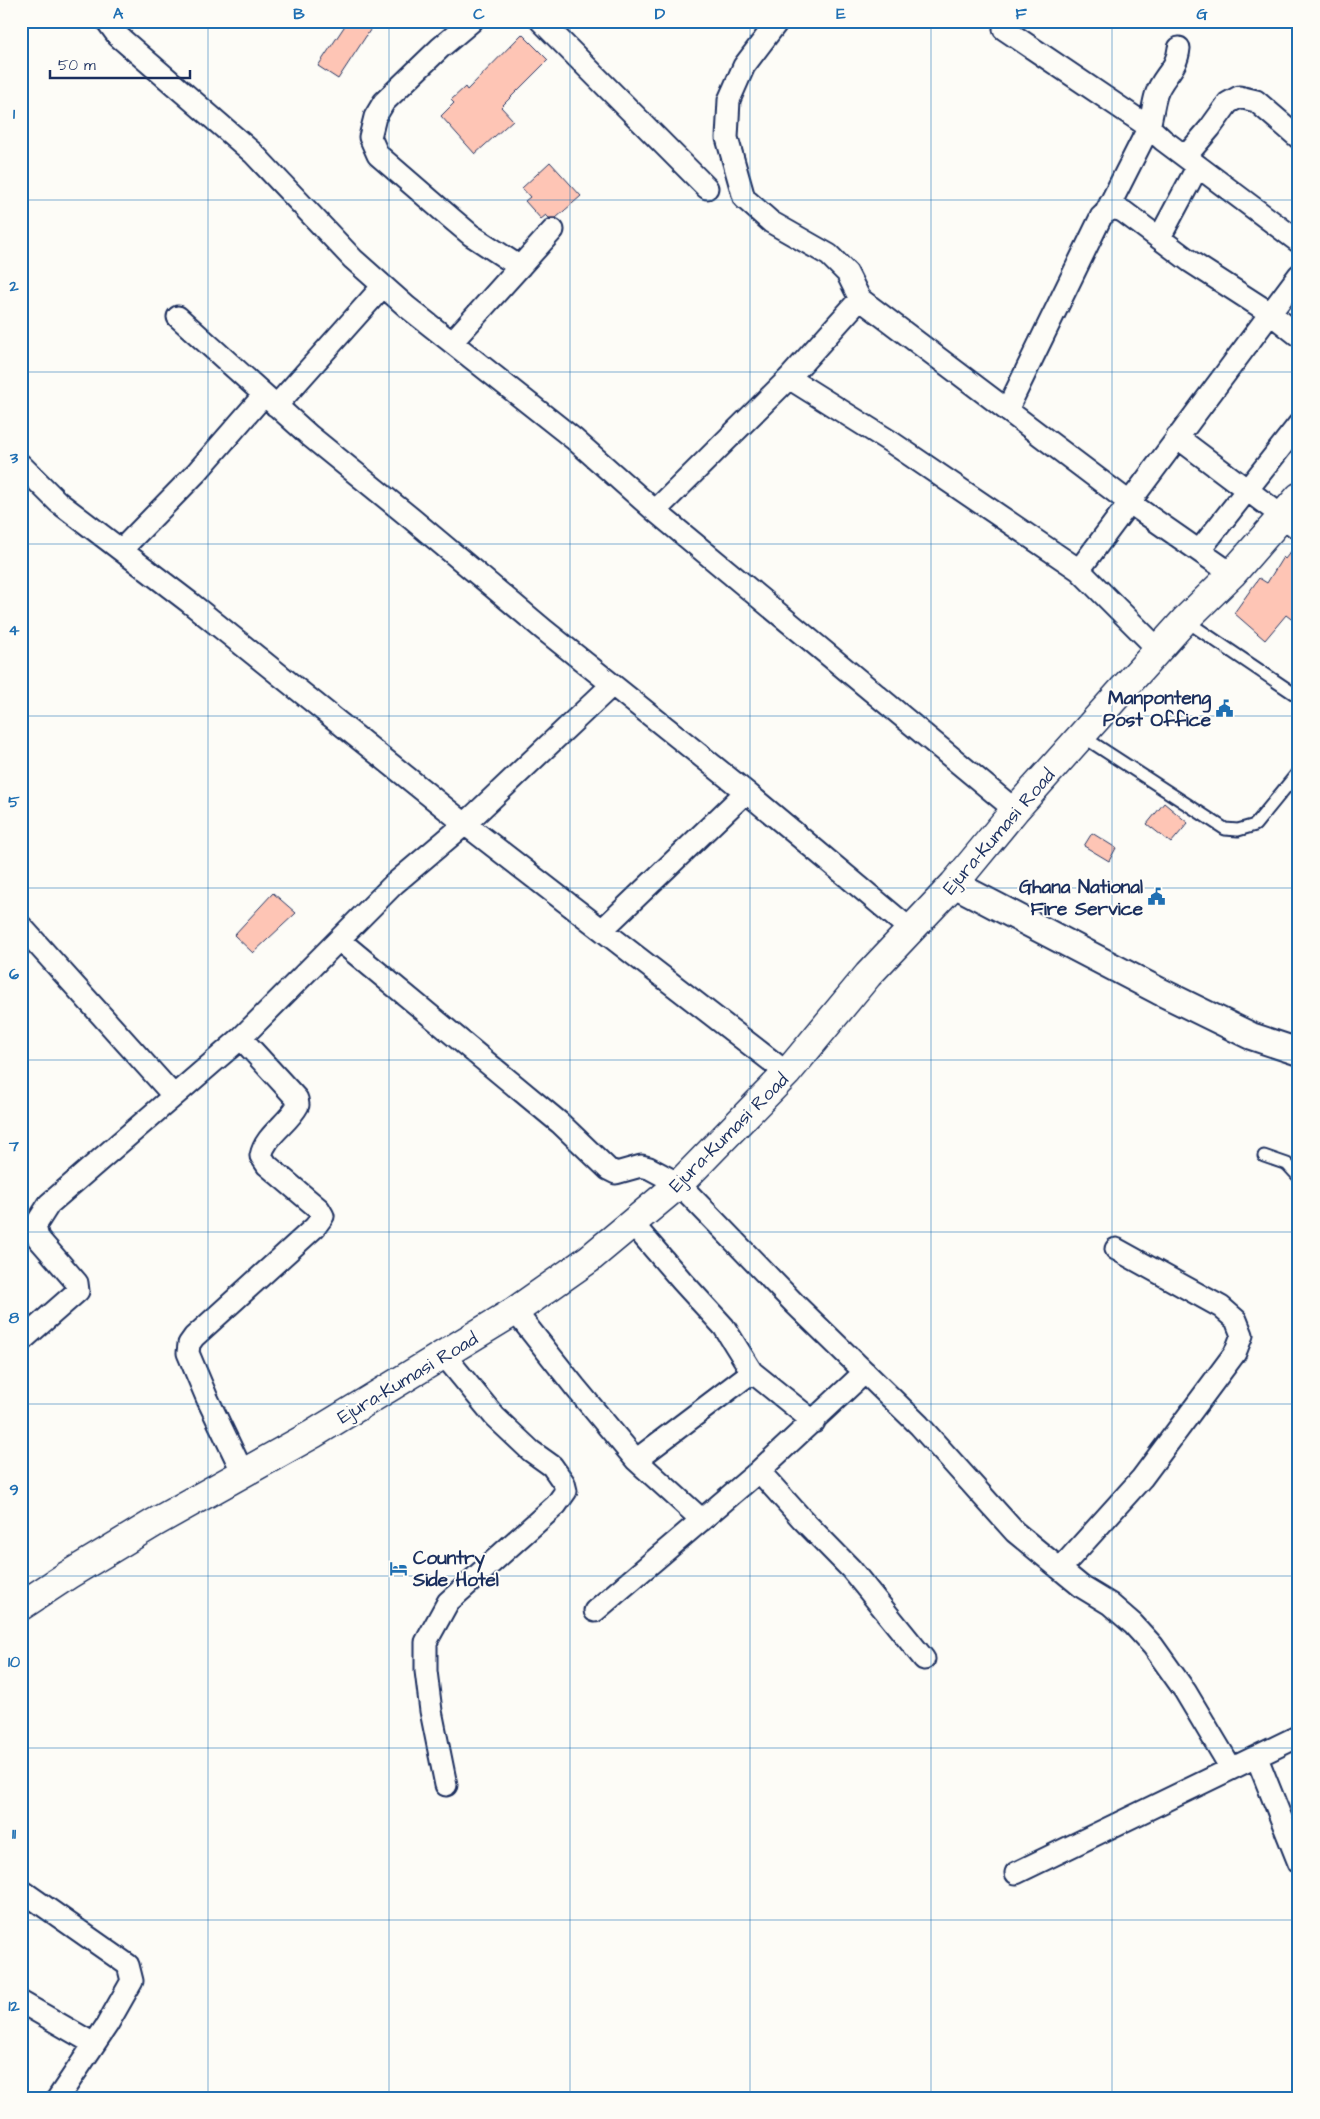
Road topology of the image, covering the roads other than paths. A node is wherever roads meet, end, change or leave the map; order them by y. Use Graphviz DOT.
graph roads {
  1 [pos="107,21"];
  2 [pos="472,21"];
  3 [pos="541,21"];
  4 [pos="778,21"];
  5 [pos="1004,29"];
  6 [pos="1179,48"];
  7 [pos="1149,126"];
  8 [pos="1299,138"];
  9 [pos="1192,161"];
  10 [pos="707,188"];
  11 [pos="1106,212"];
  12 [pos="553,230"];
  13 [pos="1160,237"];
  14 [pos="1299,242"];
  15 [pos="520,267"];
  16 [pos="1299,274"];
  17 [pos="383,286"];
  18 [pos="860,299"];
  19 [pos="1270,313"];
  20 [pos="178,317"];
  21 [pos="1299,336"];
  22 [pos="452,342"];
  23 [pos="789,378"];
  24 [pos="270,400"];
  25 [pos="1008,410"];
  26 [pos="1299,424"];
  27 [pos="1177,436"];
  28 [pos="21,465"];
  29 [pos="1248,490"];
  30 [pos="1130,503"];
  31 [pos="655,511"];
  32 [pos="1293,514"];
  33 [pos="121,550"];
  34 [pos="1199,551"];
  35 [pos="1079,570"];
  36 [pos="1232,574"];
  37 [pos="1185,620"];
  38 [pos="1159,650"];
  39 [pos="612,685"];
  40 [pos="1299,697"];
  41 [pos="1082,736"];
  42 [pos="1299,771"];
  43 [pos="746,792"];
  44 [pos="1016,810"];
  45 [pos="465,824"];
  46 [pos="954,884"];
  47 [pos="22,929"];
  48 [pos="603,929"];
  49 [pos="911,930"];
  50 [pos="339,940"];
  51 [pos="241,1038"];
  52 [pos="1299,1052"];
  53 [pos="787,1073"];
  54 [pos="174,1095"];
  55 [pos="1264,1156"];
  56 [pos="1299,1177"];
  57 [pos="679,1184"];
  58 [pos="632,1223"];
  59 [pos="1116,1249"];
  60 [pos="515,1311"];
  61 [pos="21,1341"];
  62 [pos="444,1355"];
  63 [pos="752,1372"];
  64 [pos="865,1372"];
  65 [pos="814,1422"];
  66 [pos="636,1460"];
  67 [pos="759,1471"];
  68 [pos="243,1473"];
  69 [pos="702,1520"];
  70 [pos="1061,1568"];
  71 [pos="21,1606"];
  72 [pos="595,1611"];
  73 [pos="924,1659"];
  74 [pos="1299,1736"];
  75 [pos="1257,1758"];
  76 [pos="1231,1768"];
  77 [pos="446,1785"];
  78 [pos="1299,1863"];
  79 [pos="1016,1873"];
  80 [pos="21,1890"];
  81 [pos="21,2002"];
  82 [pos="94,2044"];
  83 [pos="58,2098"];
  1 -- 17 [label="street"];
  2 -- 15 [label="street"];
  3 -- 10 [label="street"];
  4 -- 18 [label="street"];
  5 -- 7 [label="street"];
  6 -- 7 [label="street"];
  7 -- 9 [label="street"];
  7 -- 11 [label="street"];
  8 -- 9 [label="street"];
  9 -- 13 [label="street"];
  9 -- 14 [label="street"];
  11 -- 13 [label="street"];
  11 -- 25 [label="street"];
  12 -- 15 [label="street"];
  13 -- 19 [label="street"];
  15 -- 22 [label="street"];
  16 -- 19 [label="street"];
  17 -- 22 [label="street"];
  17 -- 24 [label="street"];
  18 -- 23 [label="street"];
  18 -- 25 [label="street"];
  19 -- 21 [label="street"];
  19 -- 27 [label="street"];
  20 -- 24 [label="street"];
  22 -- 31 [label="street"];
  23 -- 31 [label="street"];
  23 -- 35 [label="street"];
  24 -- 33 [label="street"];
  24 -- 39 [label="street"];
  25 -- 30 [label="street"];
  26 -- 29 [label="street"];
  27 -- 29 [label="street"];
  27 -- 30 [label="street"];
  28 -- 33 [label="street"];
  29 -- 32 [label="street"];
  29 -- 34 [label="street"];
  30 -- 34 [label="street"];
  30 -- 35 [label="street"];
  31 -- 44 [label="street"];
  32 -- 36 [label="main road, Ejura-Kumasi Road"];
  33 -- 45 [label="street"];
  34 -- 36 [label="street"];
  35 -- 38 [label="street"];
  36 -- 37 [label="main road, Ejura-Kumasi Road"];
  37 -- 38 [label="main road, Ejura-Kumasi Road"];
  37 -- 40 [label="lane"];
  38 -- 41 [label="main road, Ejura-Kumasi Road"];
  39 -- 43 [label="street"];
  39 -- 45 [label="street"];
  41 -- 42 [label="lane"];
  41 -- 44 [label="main road, Ejura-Kumasi Road"];
  43 -- 48 [label="street"];
  43 -- 49 [label="street"];
  44 -- 46 [label="main road, Ejura-Kumasi Road"];
  45 -- 48 [label="street"];
  45 -- 50 [label="street"];
  46 -- 49 [label="main road, Ejura-Kumasi Road"];
  46 -- 52 [label="street"];
  47 -- 54 [label="street"];
  48 -- 53 [label="street"];
  49 -- 53 [label="main road, Ejura-Kumasi Road"];
  50 -- 51 [label="street"];
  50 -- 57 [label="street"];
  51 -- 54 [label="street"];
  51 -- 68 [label="street"];
  53 -- 57 [label="main road, Ejura-Kumasi Road"];
  54 -- 61 [label="street"];
  55 -- 56 [label="lane"];
  57 -- 58 [label="main road, Ejura-Kumasi Road"];
  57 -- 64 [label="street"];
  58 -- 60 [label="main road, Ejura-Kumasi Road"];
  58 -- 63 [label="street"];
  59 -- 70 [label="street"];
  60 -- 62 [label="main road, Ejura-Kumasi Road"];
  60 -- 66 [label="street"];
  62 -- 68 [label="main road, Ejura-Kumasi Road"];
  62 -- 77 [label="street"];
  63 -- 65 [label="street"];
  63 -- 66 [label="street"];
  64 -- 65 [label="street"];
  64 -- 70 [label="street"];
  65 -- 67 [label="street"];
  66 -- 69 [label="street"];
  67 -- 69 [label="street"];
  67 -- 73 [label="street"];
  68 -- 71 [label="main road, Ejura-Kumasi Road"];
  69 -- 72 [label="street"];
  70 -- 76 [label="street"];
  74 -- 75 [label="street"];
  75 -- 76 [label="street"];
  75 -- 78 [label="street"];
  76 -- 79 [label="street"];
  80 -- 82 [label="street"];
  81 -- 82 [label="street"];
  82 -- 83 [label="street"];
}
